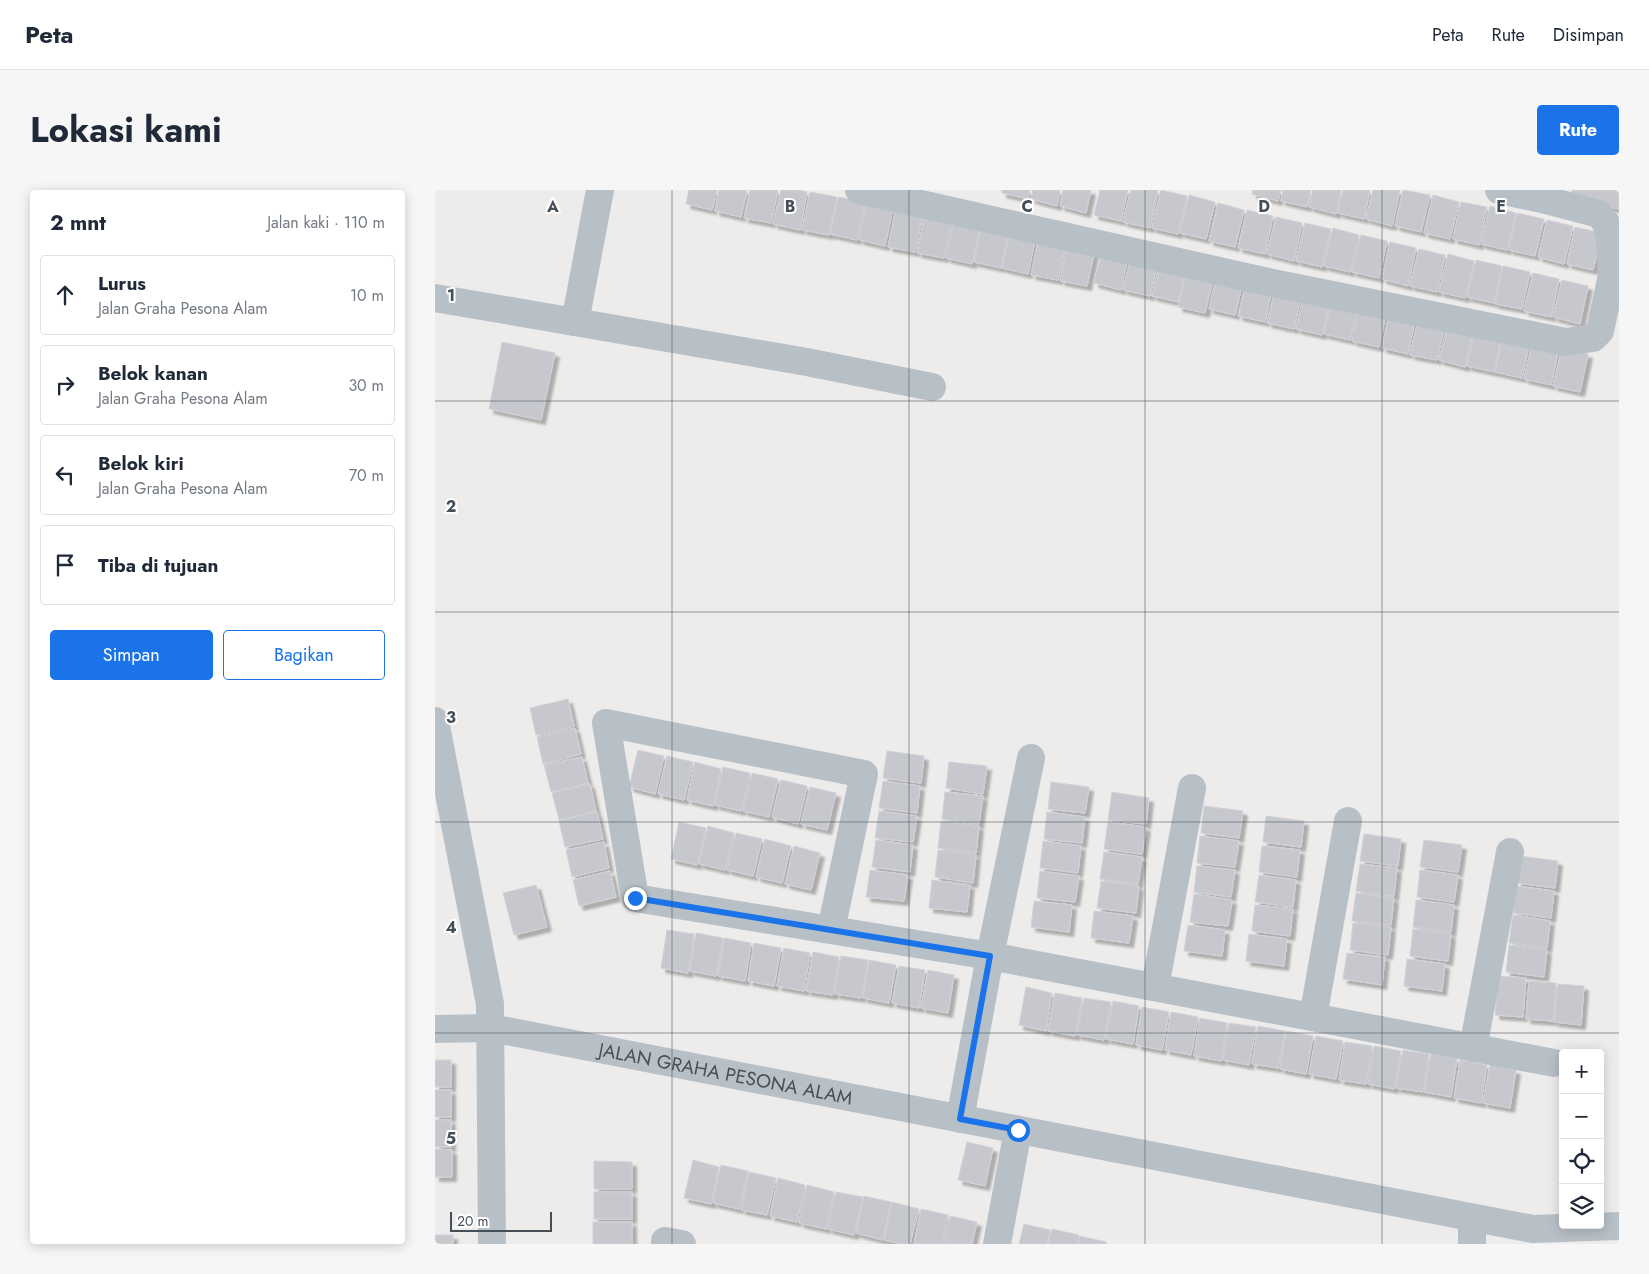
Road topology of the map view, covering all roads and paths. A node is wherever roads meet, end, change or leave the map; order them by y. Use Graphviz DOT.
graph roads {
  1 [pos="600,190"];
  2 [pos="859,190"];
  3 [pos="1499,190"];
  4 [pos="1615,276"];
  5 [pos="435,298"];
  6 [pos="575,322"];
  7 [pos="932,387"];
  8 [pos="435,721"];
  9 [pos="1031,758"];
  10 [pos="1192,788"];
  11 [pos="1348,821"];
  12 [pos="1510,852"];
  13 [pos="831,930"];
  14 [pos="990,956"];
  15 [pos="1155,987"];
  16 [pos="1313,1018"];
  17 [pos="491,1028"];
  18 [pos="435,1029"];
  19 [pos="1473,1048"];
  20 [pos="1554,1063"];
  21 [pos="960,1119"];
  22 [pos="1018,1130"];
  23 [pos="1619,1226"];
  24 [pos="1472,1231"];
  25 [pos="492,1244"];
  26 [pos="665,1244"];
  27 [pos="682,1244"];
  28 [pos="997,1244"];
  1 -- 6 [label="street"];
  2 -- 4 [label="street"];
  3 -- 4 [label="street"];
  5 -- 6 [label="street"];
  6 -- 7 [label="street"];
  8 -- 17 [label="street"];
  9 -- 14 [label="street"];
  10 -- 15 [label="street"];
  11 -- 16 [label="street"];
  12 -- 19 [label="street"];
  13 -- 13 [label="street"];
  13 -- 14 [label="street"];
  14 -- 15 [label="street"];
  14 -- 21 [label="street"];
  15 -- 16 [label="street"];
  16 -- 19 [label="street"];
  17 -- 18 [label="street, JALAN GRAHA PESONA ALAM"];
  17 -- 21 [label="street, JALAN GRAHA PESONA ALAM"];
  17 -- 25 [label="street"];
  19 -- 20 [label="street"];
  21 -- 22 [label="street, JALAN GRAHA PESONA ALAM"];
  22 -- 24 [label="street, JALAN GRAHA PESONA ALAM"];
  22 -- 28 [label="street"];
  23 -- 24 [label="street, JALAN GRAHA PESONA ALAM"];
  26 -- 27 [label="street"];
}
